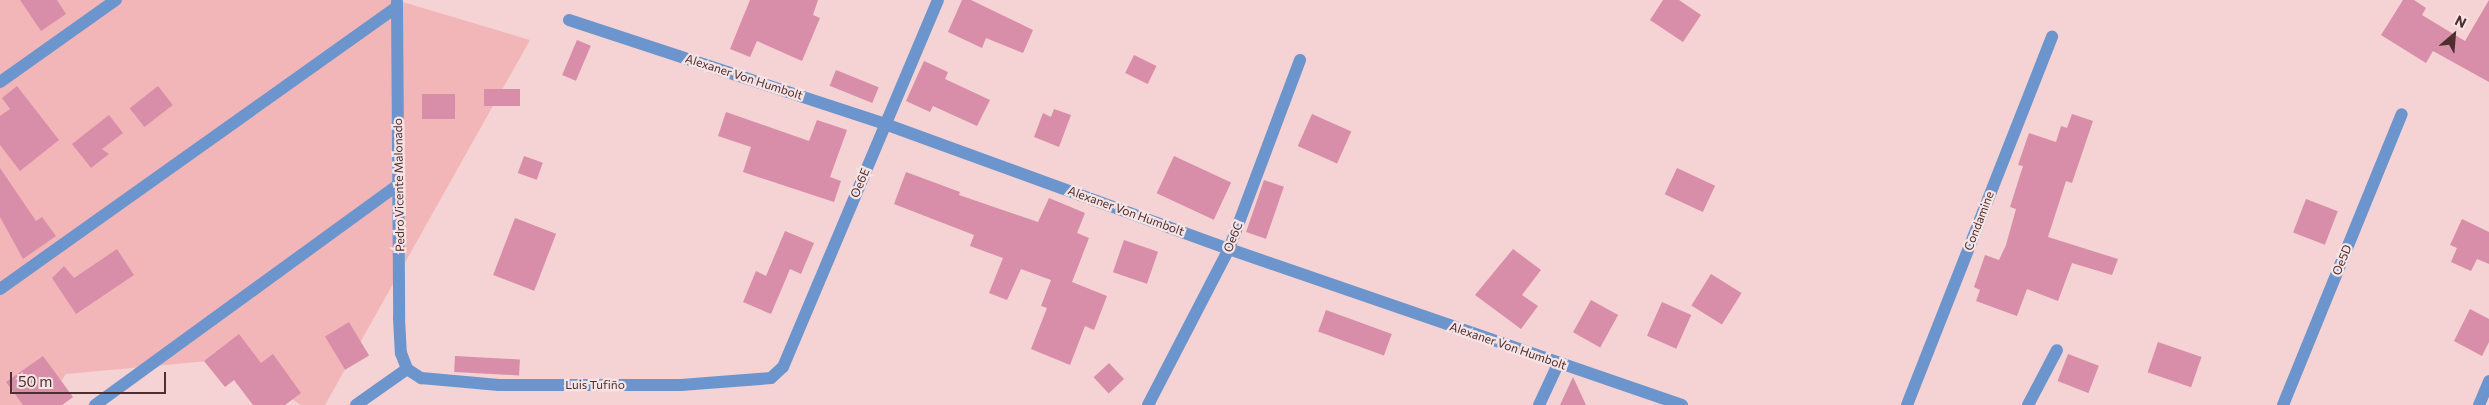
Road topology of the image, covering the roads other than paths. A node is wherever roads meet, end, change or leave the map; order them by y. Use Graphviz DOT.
graph roads {
  1 [pos="116,0"];
  2 [pos="938,0"];
  3 [pos="397,4"];
  4 [pos="569,20"];
  5 [pos="2052,37"];
  6 [pos="1300,60"];
  7 [pos="0,82"];
  8 [pos="2402,114"];
  9 [pos="885,124"];
  10 [pos="399,184"];
  11 [pos="1229,249"];
  12 [pos="0,289"];
  13 [pos="2057,350"];
  14 [pos="1558,364"];
  15 [pos="407,368"];
  16 [pos="783,368"];
  17 [pos="2489,381"];
  18 [pos="95,405"];
  19 [pos="356,405"];
  20 [pos="1148,405"];
  21 [pos="1539,405"];
  22 [pos="1682,405"];
  23 [pos="1907,405"];
  24 [pos="2028,405"];
  25 [pos="2283,405"];
  26 [pos="2479,405"];
  1 -- 7 [label="street"];
  2 -- 9 [label="street, Oe6E"];
  3 -- 10 [label="street, Pedro Vicente Malonado"];
  3 -- 12 [label="street"];
  4 -- 9 [label="street, Alexaner Von Humbolt"];
  5 -- 23 [label="street, Condamine"];
  6 -- 11 [label="street, Oe6C"];
  8 -- 25 [label="street, Oe5D"];
  9 -- 11 [label="street, Alexaner Von Humbolt"];
  9 -- 16 [label="street, Oe6E"];
  10 -- 15 [label="street, Pedro Vicente Malonado"];
  10 -- 18 [label="street"];
  11 -- 14 [label="street, Alexaner Von Humbolt"];
  11 -- 20 [label="street, Oe6C"];
  13 -- 24 [label="street"];
  14 -- 21 [label="street"];
  14 -- 22 [label="street, Alexaner Von Humbolt"];
  15 -- 16 [label="street, Luis Tufiño"];
  15 -- 19 [label="street"];
  17 -- 26 [label="street"];
}
